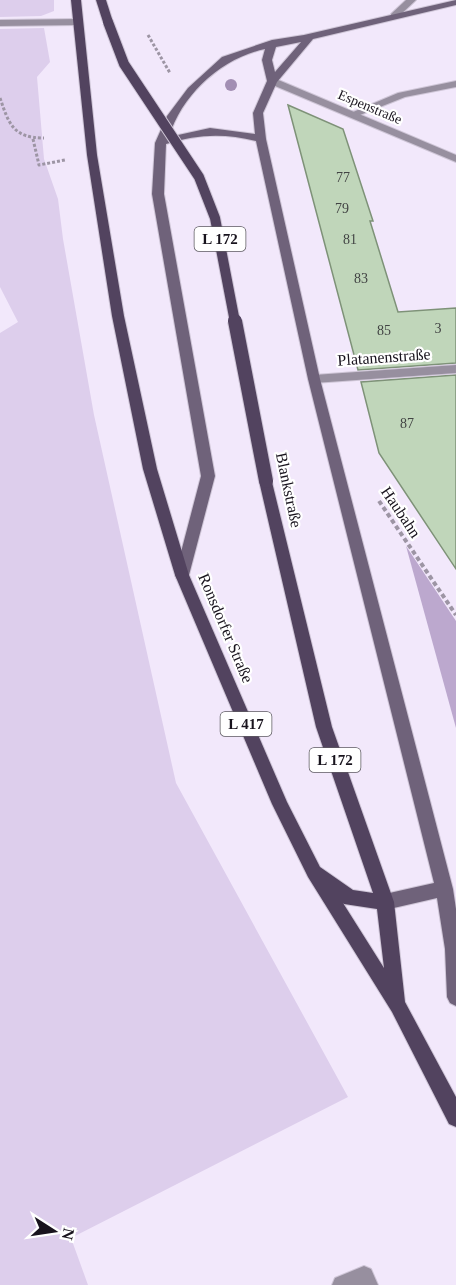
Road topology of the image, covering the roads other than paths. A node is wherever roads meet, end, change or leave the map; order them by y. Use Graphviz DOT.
graph roads {
  1 [pos="76,0"];
  2 [pos="101,0"];
  3 [pos="411,0"];
  4 [pos="456,2"];
  5 [pos="394,16"];
  6 [pos="78,22"];
  7 [pos="0,23"];
  8 [pos="310,37"];
  9 [pos="272,43"];
  10 [pos="272,81"];
  11 [pos="456,84"];
  12 [pos="351,115"];
  13 [pos="261,139"];
  14 [pos="160,143"];
  15 [pos="456,159"];
  16 [pos="456,369"];
  17 [pos="314,379"];
  18 [pos="182,575"];
  19 [pos="314,872"];
  20 [pos="444,889"];
  21 [pos="385,903"];
  22 [pos="456,997"];
  23 [pos="398,1006"];
  24 [pos="456,1117"];
  25 [pos="342,1285"];
  26 [pos="368,1285"];
  1 -- 6 [label="main road"];
  2 -- 21 [label="main road, Blankstraße / L 172, bridge"];
  3 -- 5 [label="street"];
  4 -- 5 [label="street, Ronsdorfer Straße"];
  5 -- 8 [label="street, Ronsdorfer Straße"];
  6 -- 7 [label="street"];
  6 -- 18 [label="main road"];
  8 -- 9 [label="street, Ronsdorfer Straße"];
  8 -- 10 [label="street"];
  9 -- 10 [label="street"];
  9 -- 14 [label="street, Ronsdorfer Straße"];
  10 -- 12 [label="street, Espenstraße"];
  10 -- 13 [label="street"];
  11 -- 12 [label="street"];
  12 -- 15 [label="street, Espenstraße"];
  13 -- 14 [label="street"];
  13 -- 17 [label="street"];
  14 -- 18 [label="street, Ronsdorfer Straße"];
  16 -- 17 [label="street, Platanenstraße"];
  17 -- 20 [label="street"];
  18 -- 19 [label="main road, Ronsdorfer Straße / L 417"];
  19 -- 21 [label="main road"];
  19 -- 23 [label="main road, Ronsdorfer Straße / L 417"];
  20 -- 21 [label="street"];
  20 -- 22 [label="street"];
  21 -- 23 [label="main road, Blankstraße / L 172"];
  23 -- 24 [label="main road, Ronsdorfer Straße / L 417"];
  25 -- 26 [label="street"];
}
